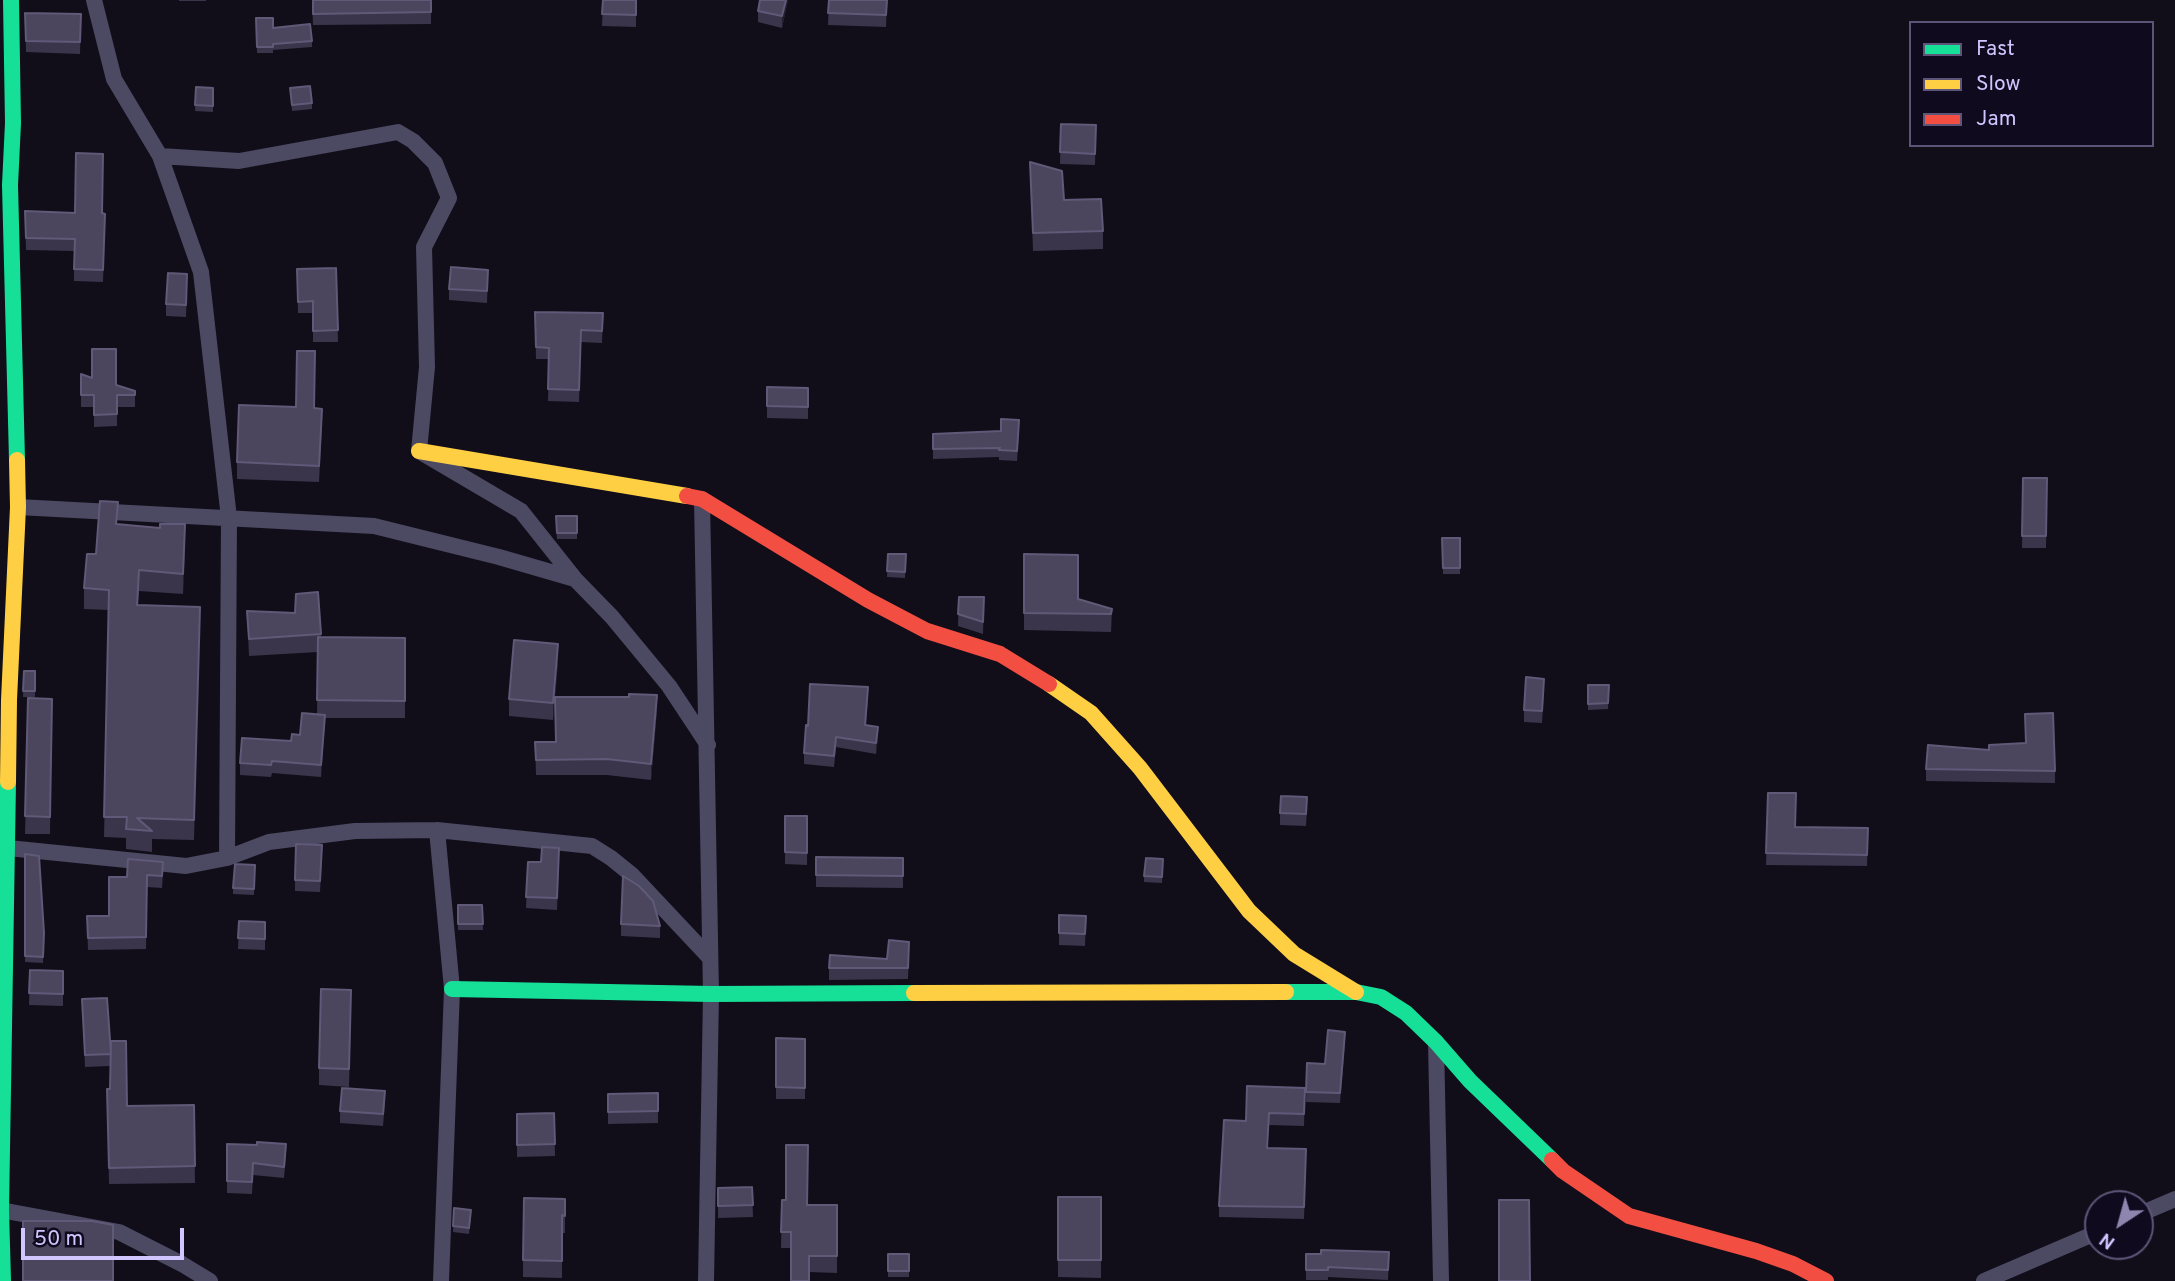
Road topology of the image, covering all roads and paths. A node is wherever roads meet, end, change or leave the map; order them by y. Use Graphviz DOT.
graph roads {
  1 [pos="11,0"];
  2 [pos="94,0"];
  3 [pos="7,123"];
  4 [pos="160,156"];
  5 [pos="5,191"];
  6 [pos="419,451"];
  7 [pos="702,499"];
  8 [pos="18,507"];
  9 [pos="229,518"];
  10 [pos="575,579"];
  11 [pos="4,706"];
  12 [pos="708,745"];
  13 [pos="437,830"];
  14 [pos="8,848"];
  15 [pos="227,858"];
  16 [pos="710,958"];
  17 [pos="452,989"];
  18 [pos="1356,992"];
  19 [pos="711,995"];
  20 [pos="1436,1042"];
  21 [pos="2175,1199"];
  22 [pos="2154,1208"];
  23 [pos="1,1210"];
  24 [pos="2084,1238"];
  25 [pos="3,1281"];
  26 [pos="210,1281"];
  27 [pos="441,1281"];
  28 [pos="706,1281"];
  29 [pos="1441,1281"];
  30 [pos="1826,1281"];
  31 [pos="1984,1281"];
  1 -- 3 [label="street"];
  2 -- 4 [label="street"];
  3 -- 5 [label="street"];
  4 -- 6 [label="street"];
  4 -- 9 [label="street"];
  5 -- 8 [label="street"];
  6 -- 7 [label="street"];
  6 -- 10 [label="street"];
  7 -- 12 [label="street"];
  7 -- 18 [label="street"];
  8 -- 9 [label="street"];
  8 -- 11 [label="street"];
  9 -- 10 [label="street"];
  9 -- 15 [label="street"];
  10 -- 12 [label="street"];
  11 -- 14 [label="street"];
  12 -- 16 [label="street"];
  13 -- 15 [label="street"];
  13 -- 16 [label="street"];
  13 -- 17 [label="street"];
  14 -- 15 [label="street"];
  14 -- 23 [label="street"];
  16 -- 19 [label="street"];
  17 -- 19 [label="street"];
  17 -- 27 [label="street"];
  18 -- 19 [label="street"];
  18 -- 20 [label="street"];
  19 -- 28 [label="street"];
  20 -- 29 [label="street"];
  20 -- 30 [label="street"];
  21 -- 22 [label="street"];
  23 -- 25 [label="street"];
  23 -- 26 [label="street"];
  24 -- 31 [label="street"];
}
